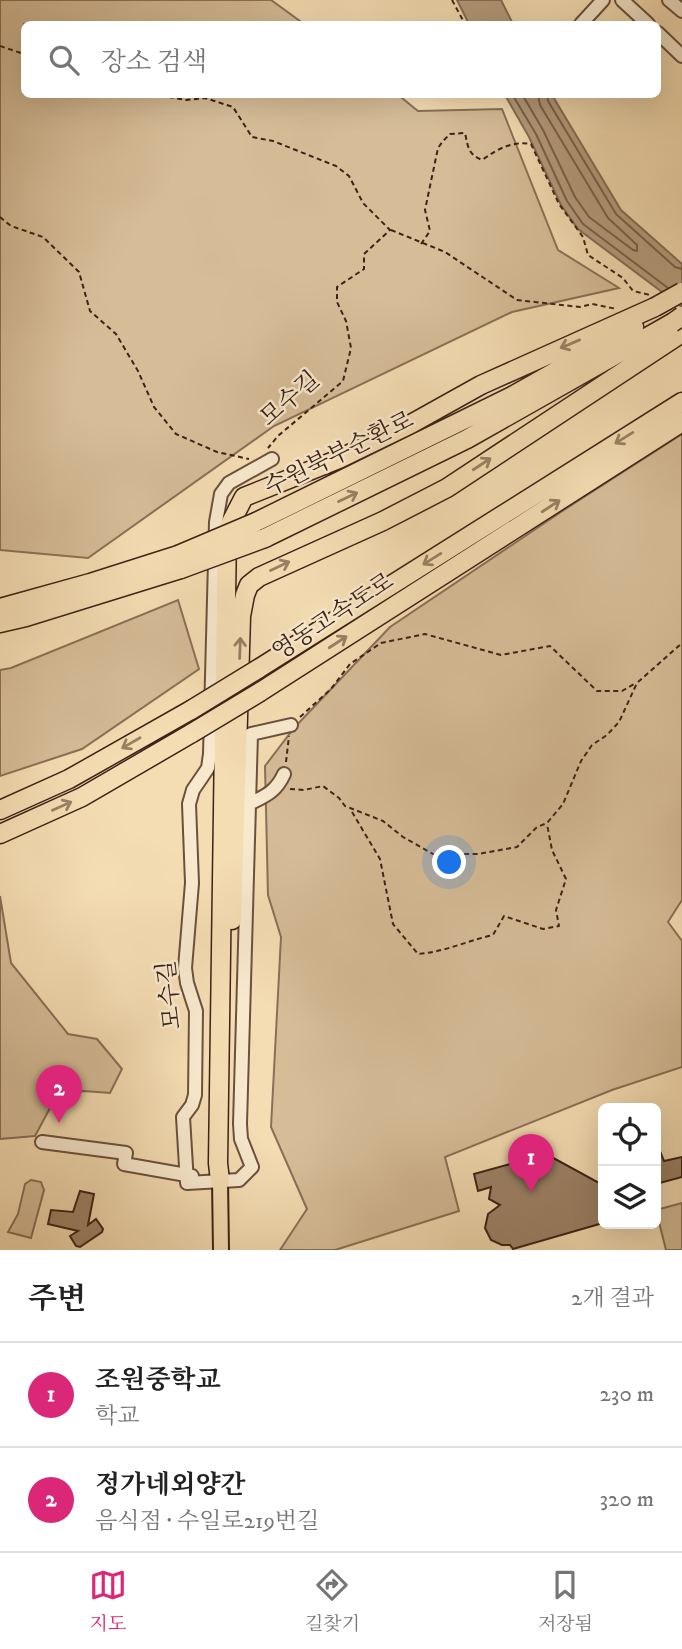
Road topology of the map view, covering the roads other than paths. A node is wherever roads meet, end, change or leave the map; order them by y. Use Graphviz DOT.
graph roads {
  1 [pos="603,0"];
  2 [pos="622,0"];
  3 [pos="670,0"];
  4 [pos="682,11"];
  5 [pos="584,21"];
  6 [pos="645,21"];
  7 [pos="661,37"];
  8 [pos="682,57"];
  9 [pos="682,292"];
  10 [pos="682,300"];
  11 [pos="666,314"];
  12 [pos="682,401"];
  13 [pos="682,422"];
  14 [pos="272,459"];
  15 [pos="180,562"];
  16 [pos="0,608"];
  17 [pos="0,623"];
  18 [pos="291,725"];
  19 [pos="281,780"];
  20 [pos="249,804"];
  21 [pos="0,810"];
  22 [pos="0,834"];
  23 [pos="42,1142"];
  24 [pos="185,1175"];
  25 [pos="219,1181"];
  26 [pos="221,1250"];
  1 -- 5 [label="street"];
  2 -- 6 [label="street"];
  3 -- 4 [label="street"];
  7 -- 8 [label="street"];
  9 -- 11 [label="highway, bridge"];
  10 -- 11 [label="highway, 수원북부순환로"];
  11 -- 15 [label="highway, 수원북부순환로, bridge"];
  25 -- 11 [label="highway, one-way"];
  11 -- 25 [label="highway, one-way"];
  12 -- 21 [label="highway, 영동고속도로, one-way, bridge"];
  22 -- 13 [label="highway, 영동고속도로, one-way, bridge"];
  14 -- 24 [label="street, 모수길"];
  15 -- 16 [label="highway, 수원북부순환로"];
  15 -- 17 [label="highway, 수원북부순환로"];
  18 -- 20 [label="street"];
  19 -- 20 [label="street"];
  20 -- 25 [label="street"];
  23 -- 24 [label="street"];
  24 -- 25 [label="street"];
  25 -- 26 [label="main road"];
}
